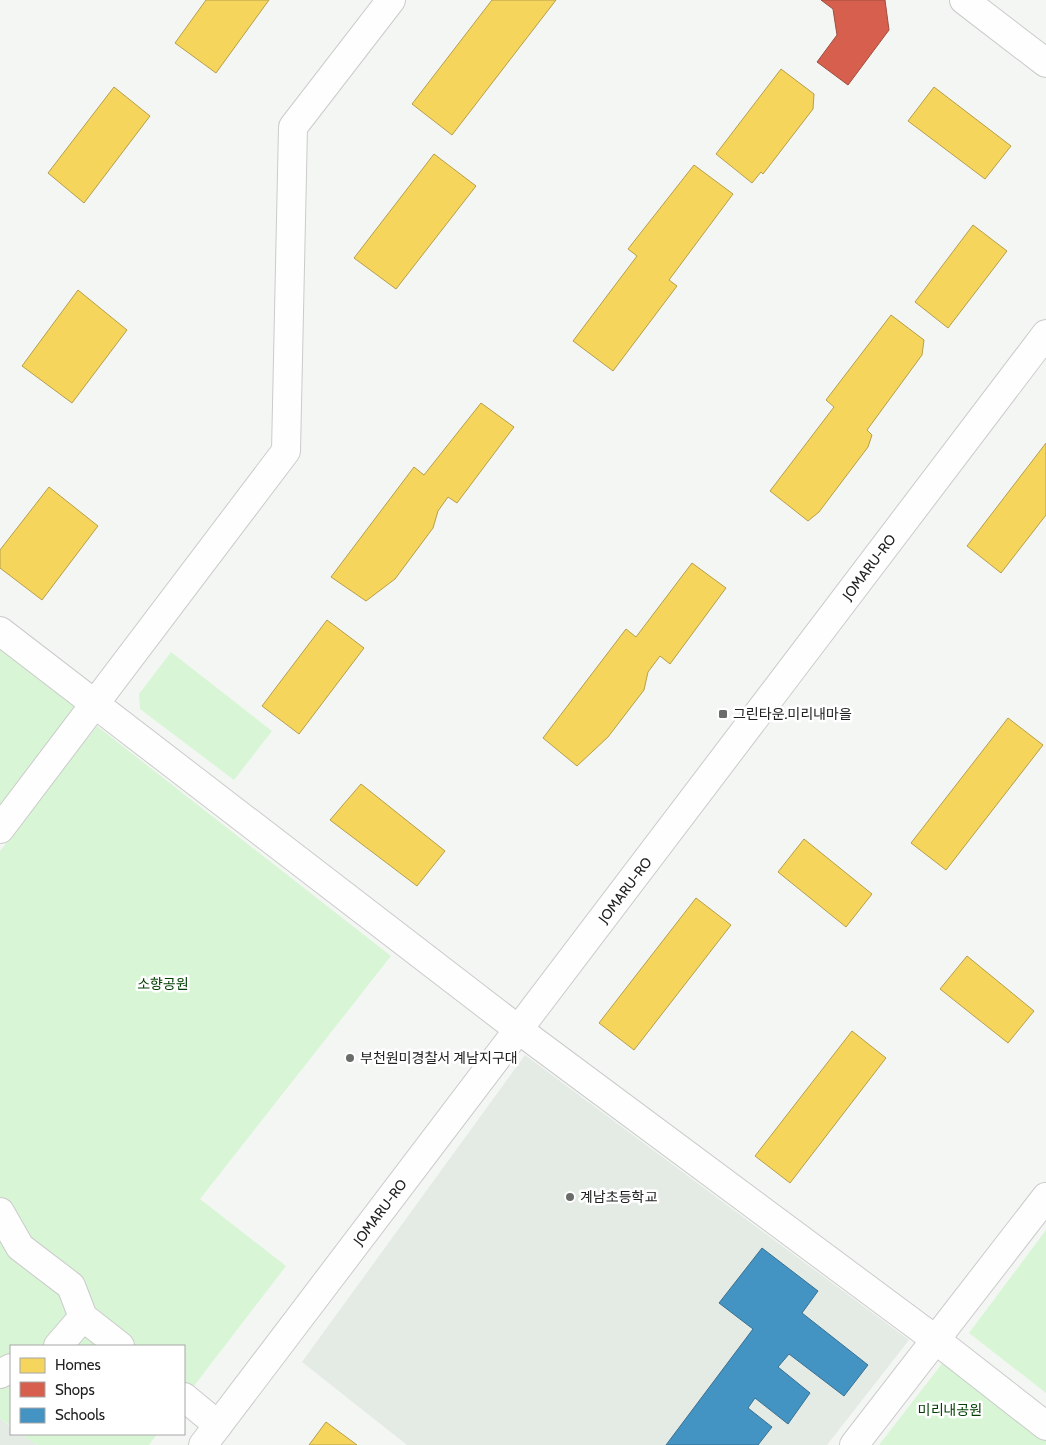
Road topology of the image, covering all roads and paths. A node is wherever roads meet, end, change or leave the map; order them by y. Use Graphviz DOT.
graph roads {
  1 [pos="391,0"];
  2 [pos="964,0"];
  3 [pos="1046,63"];
  4 [pos="1046,334"];
  5 [pos="0,631"];
  6 [pos="95,703"];
  7 [pos="0,829"];
  8 [pos="518,1030"];
  9 [pos="1046,1197"];
  10 [pos="0,1212"];
  11 [pos="83,1317"];
  12 [pos="936,1340"];
  13 [pos="59,1345"];
  14 [pos="119,1345"];
  15 [pos="185,1398"];
  16 [pos="1046,1426"];
  17 [pos="210,1435"];
  18 [pos="854,1445"];
  1 -- 6 [label="street"];
  2 -- 3 [label="street"];
  4 -- 8 [label="street, JOMARU-RO"];
  5 -- 6 [label="street"];
  6 -- 7 [label="street"];
  6 -- 8 [label="street"];
  8 -- 12 [label="street"];
  8 -- 17 [label="street, JOMARU-RO"];
  9 -- 12 [label="street"];
  10 -- 11 [label="street"];
  11 -- 13 [label="street"];
  11 -- 14 [label="street"];
  12 -- 16 [label="street"];
  12 -- 18 [label="street"];
  15 -- 17 [label="street"];
}
